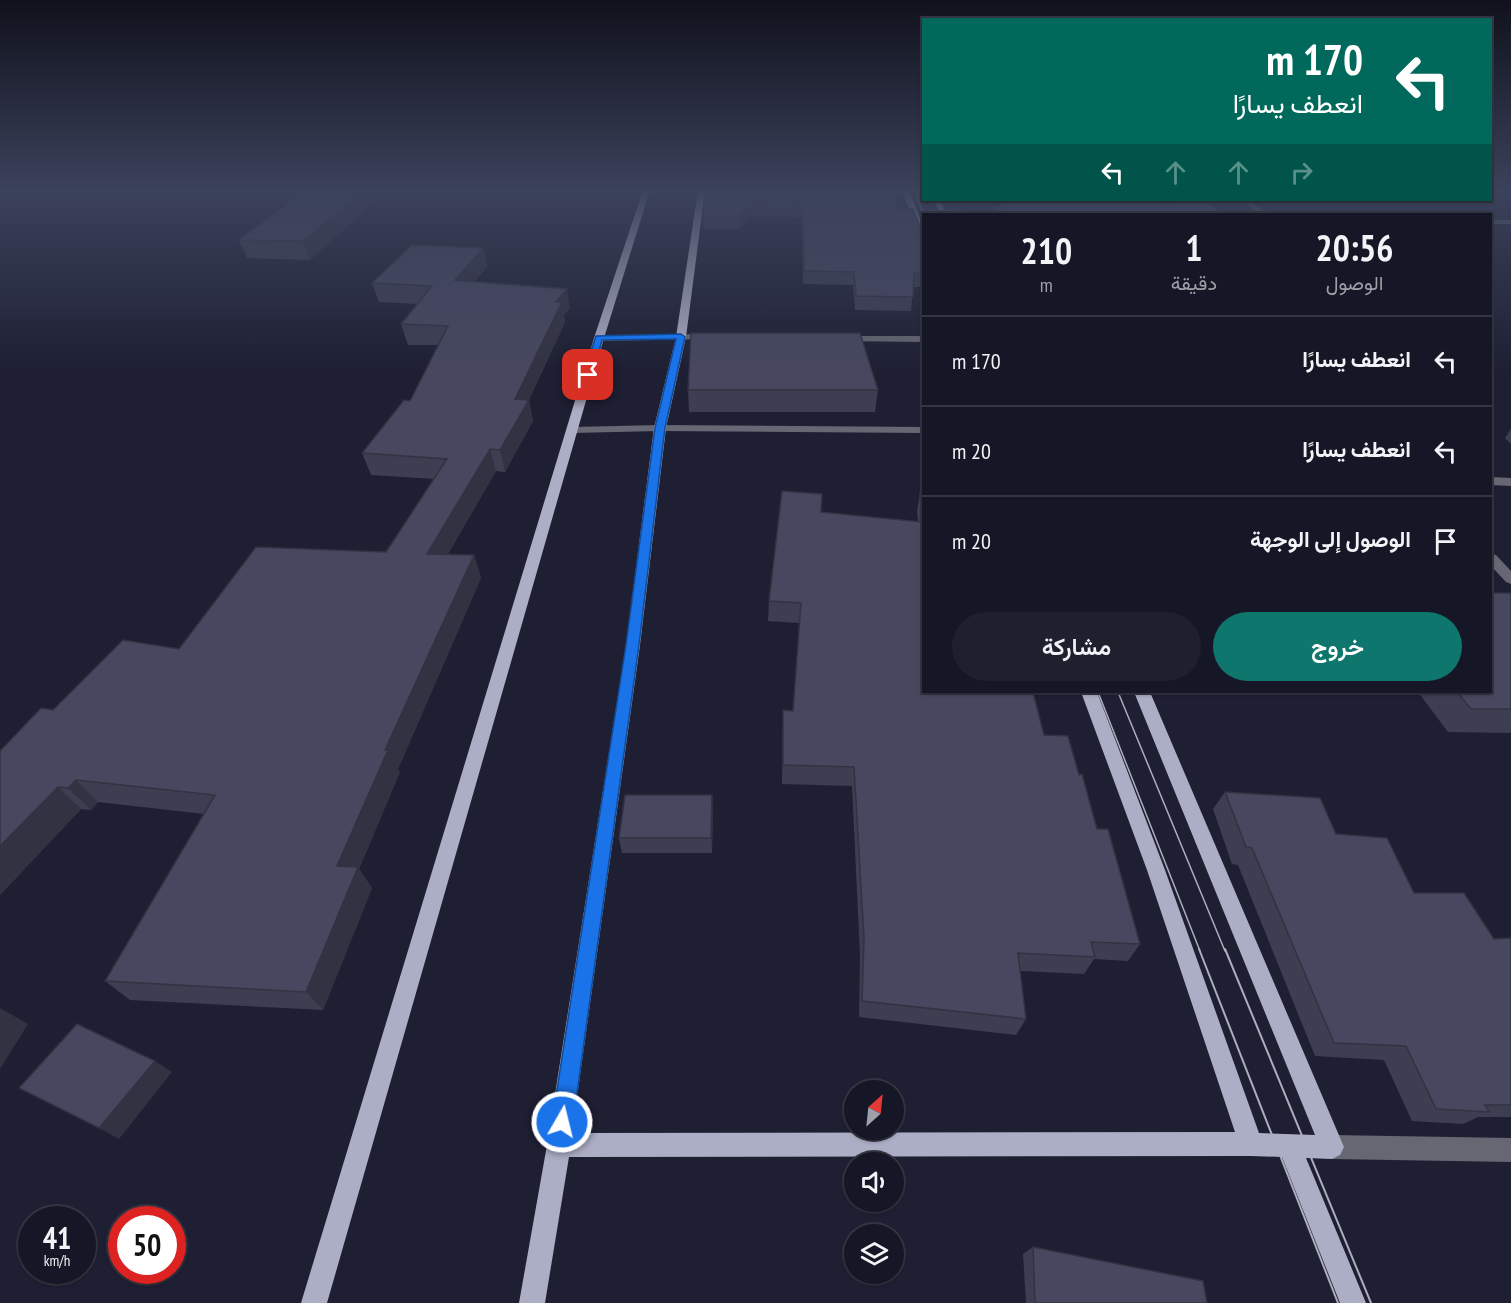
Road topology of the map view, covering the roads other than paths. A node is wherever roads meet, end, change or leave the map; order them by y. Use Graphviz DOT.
graph roads {
  1 [pos="627,251"];
  2 [pos="693,251"];
  3 [pos="681,337"];
  4 [pos="715,337"];
  5 [pos="599,338"];
  6 [pos="831,338"];
  7 [pos="922,339"];
  8 [pos="660,428"];
  9 [pos="572,430"];
  10 [pos="922,430"];
  11 [pos="1492,481"];
  12 [pos="1511,482"];
  13 [pos="1492,559"];
  14 [pos="1511,579"];
  15 [pos="1089,693"];
  16 [pos="1142,693"];
  17 [pos="1251,1144"];
  18 [pos="559,1145"];
  19 [pos="1289,1145"];
  20 [pos="1332,1147"];
  21 [pos="1511,1150"];
  22 [pos="314,1303"];
  23 [pos="532,1303"];
  24 [pos="1353,1303"];
  1 -- 5 [label="main road"];
  2 -- 3 [label="main road"];
  3 -- 4 [label="street"];
  3 -- 5 [label="street"];
  3 -- 8 [label="main road"];
  5 -- 9 [label="main road"];
  6 -- 7 [label="street"];
  8 -- 9 [label="street"];
  8 -- 10 [label="street"];
  8 -- 18 [label="main road"];
  9 -- 22 [label="main road"];
  11 -- 12 [label="street"];
  13 -- 14 [label="street"];
  15 -- 17 [label="main road"];
  16 -- 20 [label="main road"];
  17 -- 18 [label="main road"];
  17 -- 19 [label="main road"];
  18 -- 23 [label="main road"];
  19 -- 20 [label="main road"];
  19 -- 24 [label="main road"];
  20 -- 21 [label="street"];
}
